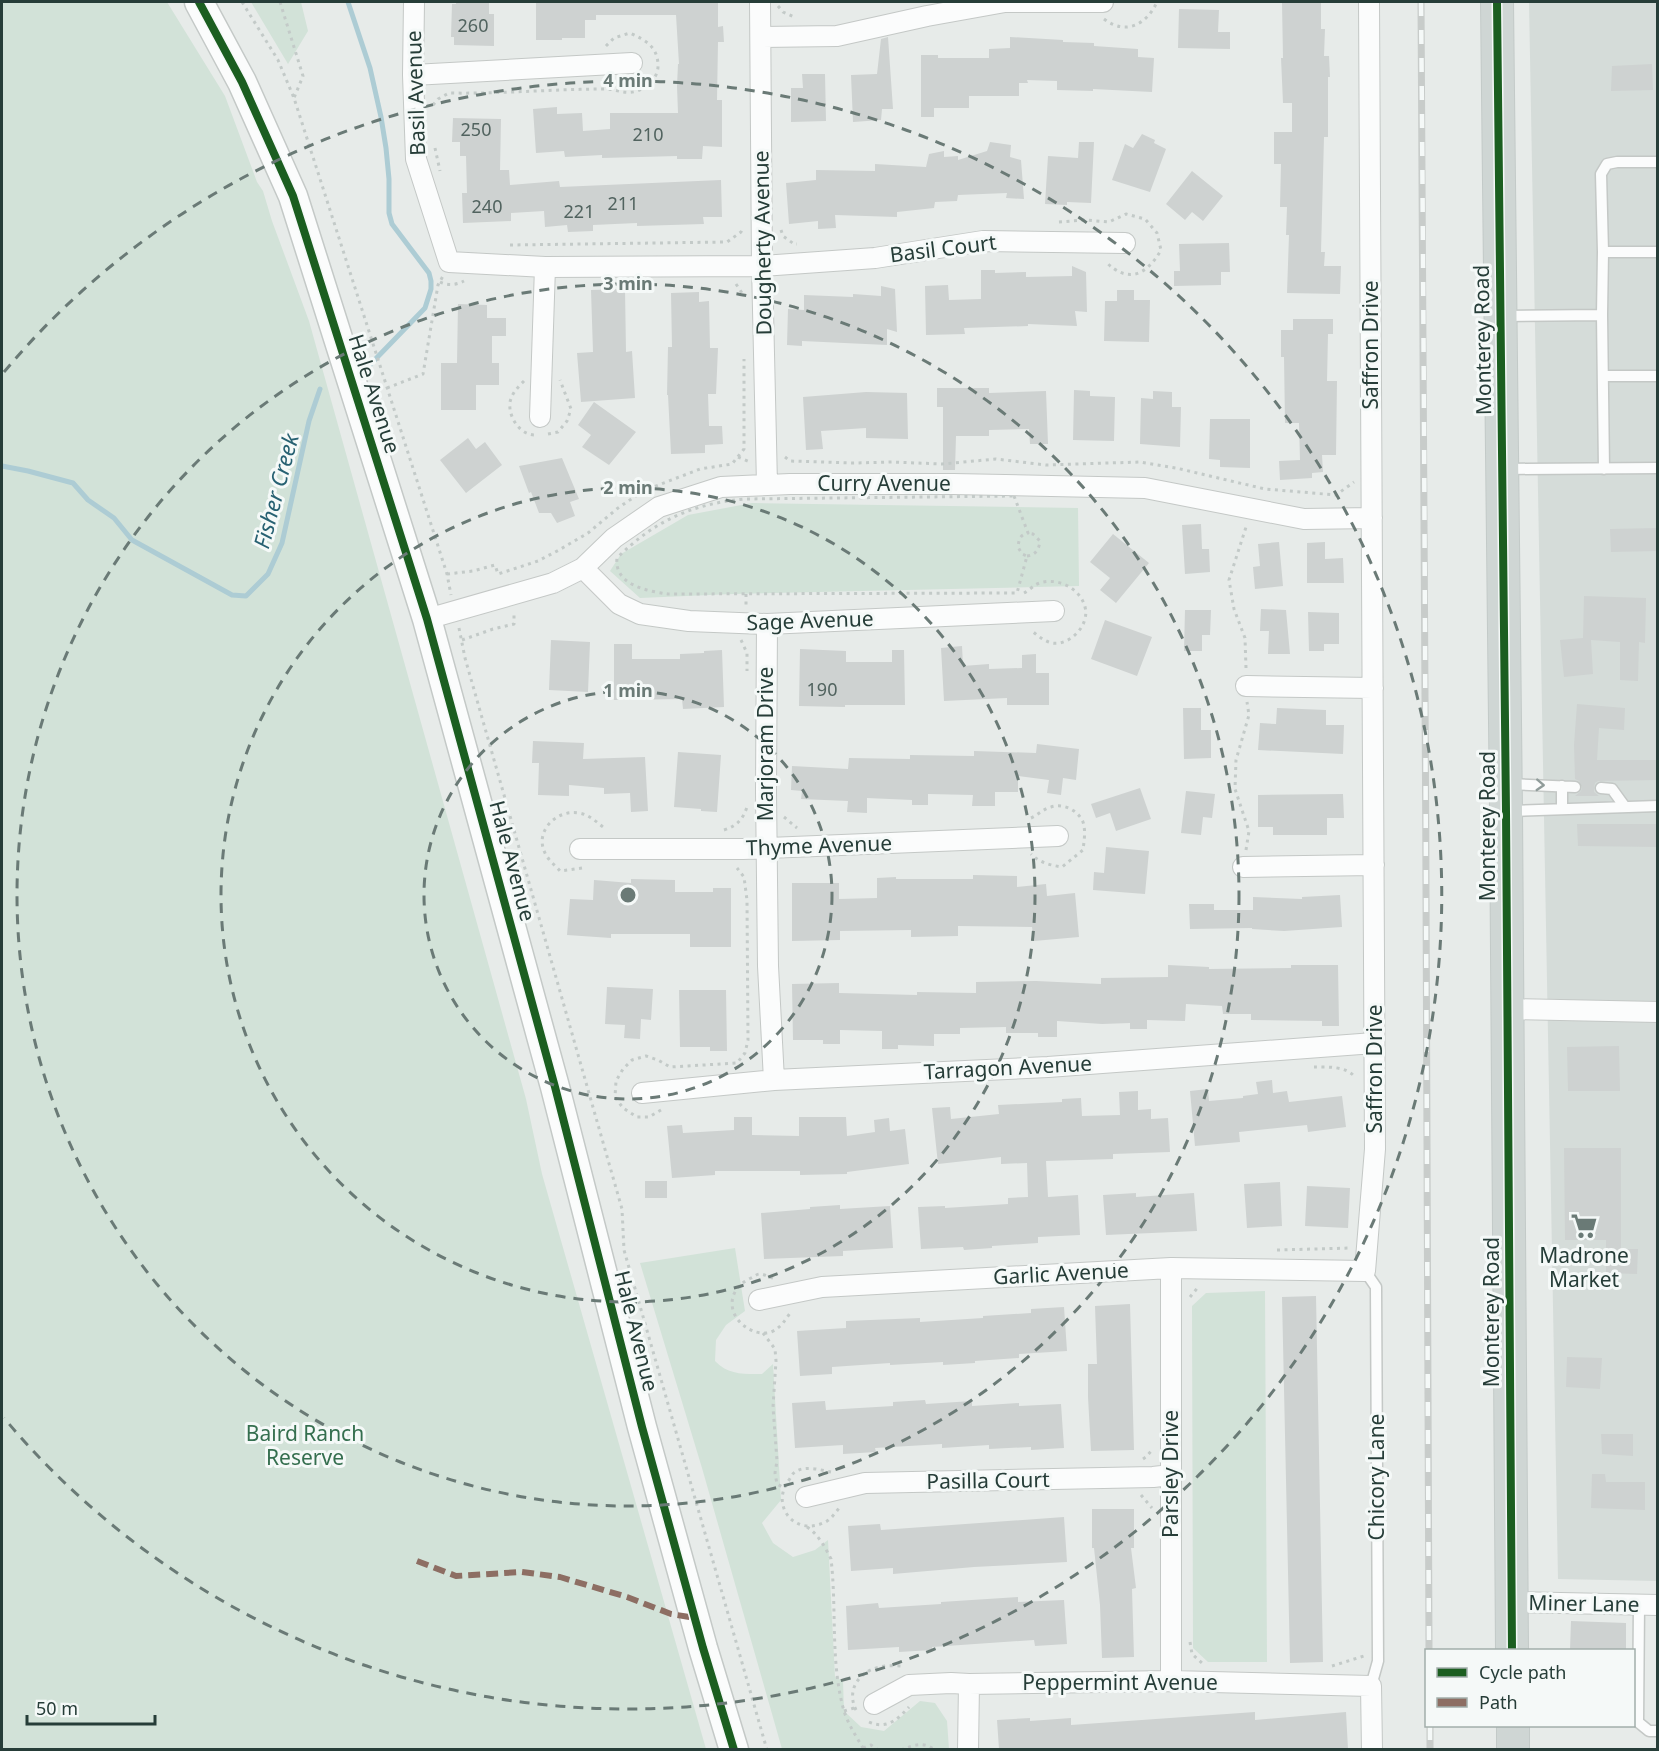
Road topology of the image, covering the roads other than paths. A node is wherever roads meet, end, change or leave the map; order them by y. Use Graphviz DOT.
graph roads {
  1 [pos="199,2"];
  2 [pos="414,2"];
  3 [pos="760,2"];
  4 [pos="1370,2"];
  5 [pos="1497,2"];
  6 [pos="1100,9"];
  7 [pos="761,37"];
  8 [pos="632,63"];
  9 [pos="413,75"];
  10 [pos="1658,162"];
  11 [pos="1125,243"];
  12 [pos="1603,252"];
  13 [pos="1658,252"];
  14 [pos="762,266"];
  15 [pos="545,267"];
  16 [pos="1602,315"];
  17 [pos="1501,316"];
  18 [pos="1603,376"];
  19 [pos="1658,376"];
  20 [pos="541,429"];
  21 [pos="1658,468"];
  22 [pos="1502,469"];
  23 [pos="1604,469"];
  24 [pos="767,485"];
  25 [pos="1372,518"];
  26 [pos="583,568"];
  27 [pos="1054,611"];
  28 [pos="427,619"];
  29 [pos="767,624"];
  30 [pos="1246,686"];
  31 [pos="1373,688"];
  32 [pos="1562,786"];
  33 [pos="1575,787"];
  34 [pos="1601,788"];
  35 [pos="1505,797"];
  36 [pos="1658,806"];
  37 [pos="1625,807"];
  38 [pos="1562,809"];
  39 [pos="1058,836"];
  40 [pos="766,848"];
  41 [pos="580,849"];
  42 [pos="1374,865"];
  43 [pos="1243,867"];
  44 [pos="1507,1009"];
  45 [pos="1658,1012"];
  46 [pos="1374,1043"];
  47 [pos="774,1080"];
  48 [pos="642,1093"];
  49 [pos="1171,1268"];
  50 [pos="1365,1271"];
  51 [pos="759,1299"];
  52 [pos="1171,1475"];
  53 [pos="806,1497"];
  54 [pos="1511,1602"];
  55 [pos="1648,1605"];
  56 [pos="1512,1649"];
  57 [pos="1171,1681"];
  58 [pos="969,1684"];
  59 [pos="1371,1686"];
  60 [pos="865,1712"];
  61 [pos="1513,1727"];
  62 [pos="1658,1731"];
  63 [pos="734,1749"];
  64 [pos="968,1749"];
  65 [pos="1372,1749"];
  66 [pos="1514,1749"];
  1 -- 28 [label="main road, Hale Avenue"];
  2 -- 9 [label="street, Basil Avenue"];
  3 -- 7 [label="street, Dougherty Avenue"];
  4 -- 25 [label="street, Saffron Drive"];
  5 -- 17 [label="main road, Monterey Road"];
  6 -- 7 [label="street"];
  7 -- 14 [label="street, Dougherty Avenue"];
  8 -- 9 [label="street"];
  9 -- 15 [label="street, Basil Avenue"];
  10 -- 12 [label="lane"];
  11 -- 14 [label="street, Basil Court"];
  12 -- 13 [label="lane"];
  12 -- 16 [label="lane"];
  14 -- 15 [label="street"];
  14 -- 24 [label="street, Dougherty Avenue"];
  15 -- 20 [label="street"];
  16 -- 17 [label="lane"];
  16 -- 18 [label="lane"];
  17 -- 22 [label="main road, Monterey Road"];
  18 -- 19 [label="lane"];
  18 -- 23 [label="lane"];
  21 -- 23 [label="lane"];
  22 -- 23 [label="lane"];
  22 -- 35 [label="main road, Monterey Road"];
  24 -- 25 [label="street, Curry Avenue"];
  24 -- 26 [label="street, Curry Avenue"];
  25 -- 31 [label="street, Saffron Drive"];
  26 -- 28 [label="street, Curry Avenue"];
  26 -- 29 [label="street, Sage Avenue"];
  27 -- 29 [label="street, Sage Avenue"];
  28 -- 63 [label="main road, Hale Avenue"];
  29 -- 40 [label="street, Marjoram Drive"];
  30 -- 31 [label="street"];
  31 -- 42 [label="street, Saffron Drive"];
  32 -- 33 [label="lane"];
  35 -- 32 [label="lane, one-way"];
  32 -- 38 [label="lane"];
  34 -- 37 [label="lane"];
  35 -- 38 [label="lane"];
  35 -- 44 [label="main road, Monterey Road"];
  36 -- 37 [label="lane"];
  37 -- 38 [label="lane"];
  39 -- 40 [label="street, Thyme Avenue"];
  40 -- 41 [label="street, Thyme Avenue"];
  40 -- 47 [label="street, Marjoram Drive"];
  42 -- 43 [label="street"];
  42 -- 46 [label="street, Saffron Drive"];
  44 -- 45 [label="street"];
  44 -- 54 [label="main road, Monterey Road"];
  46 -- 47 [label="street, Tarragon Avenue"];
  46 -- 50 [label="street, Saffron Drive"];
  47 -- 48 [label="street, Tarragon Avenue"];
  49 -- 50 [label="street, Garlic Avenue"];
  49 -- 51 [label="street, Garlic Avenue"];
  49 -- 52 [label="street, Parsley Drive"];
  50 -- 59 [label="lane, Chicory Lane"];
  52 -- 53 [label="street, Pasilla Court"];
  52 -- 57 [label="street, Parsley Drive"];
  54 -- 55 [label="street, Miner Lane"];
  54 -- 56 [label="main road, Monterey Road"];
  55 -- 62 [label="lane"];
  57 -- 58 [label="street, Peppermint Avenue"];
  57 -- 59 [label="street, Peppermint Avenue"];
  58 -- 60 [label="street, Peppermint Avenue"];
  58 -- 64 [label="street"];
  59 -- 65 [label="street"];
  61 -- 66 [label="main road"];
}
